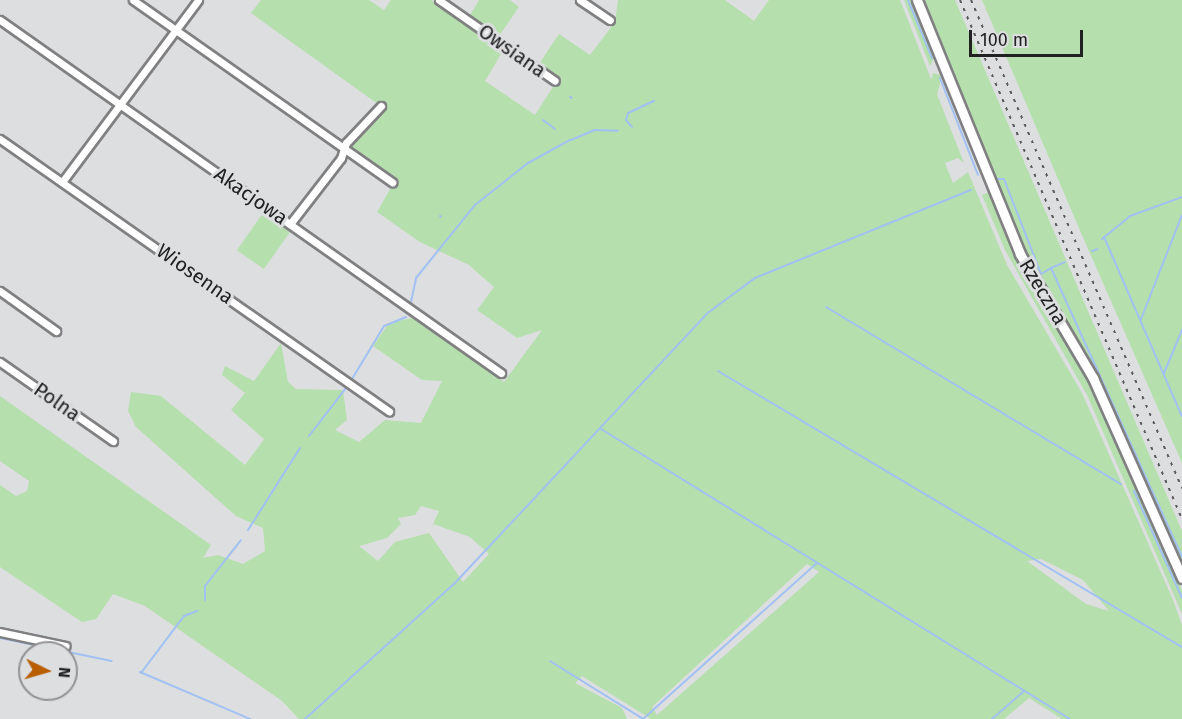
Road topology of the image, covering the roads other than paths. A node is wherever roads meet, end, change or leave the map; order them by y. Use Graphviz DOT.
graph roads {
  1 [pos="133,0"];
  2 [pos="198,0"];
  3 [pos="439,0"];
  4 [pos="580,0"];
  5 [pos="917,0"];
  6 [pos="0,20"];
  7 [pos="610,20"];
  8 [pos="176,30"];
  9 [pos="555,81"];
  10 [pos="119,104"];
  11 [pos="381,106"];
  12 [pos="0,139"];
  13 [pos="344,150"];
  14 [pos="62,182"];
  15 [pos="392,183"];
  16 [pos="290,224"];
  17 [pos="0,291"];
  18 [pos="56,330"];
  19 [pos="0,362"];
  20 [pos="501,373"];
  21 [pos="389,411"];
  22 [pos="113,441"];
  23 [pos="1182,578"];
  24 [pos="0,632"];
  25 [pos="42,641"];
  1 -- 8 [label="street"];
  2 -- 8 [label="street"];
  3 -- 9 [label="street, Owsiana"];
  4 -- 7 [label="street"];
  5 -- 23 [label="street, Rzeczna"];
  6 -- 10 [label="street, Akacjowa"];
  8 -- 10 [label="street"];
  8 -- 13 [label="street"];
  10 -- 14 [label="street"];
  10 -- 16 [label="street, Akacjowa"];
  11 -- 13 [label="street"];
  12 -- 14 [label="street, Wiosenna"];
  13 -- 15 [label="street"];
  13 -- 16 [label="street"];
  14 -- 21 [label="street, Wiosenna"];
  16 -- 20 [label="street, Akacjowa"];
  17 -- 18 [label="street"];
  19 -- 22 [label="street, Polna"];
  24 -- 25 [label="street"];
}
